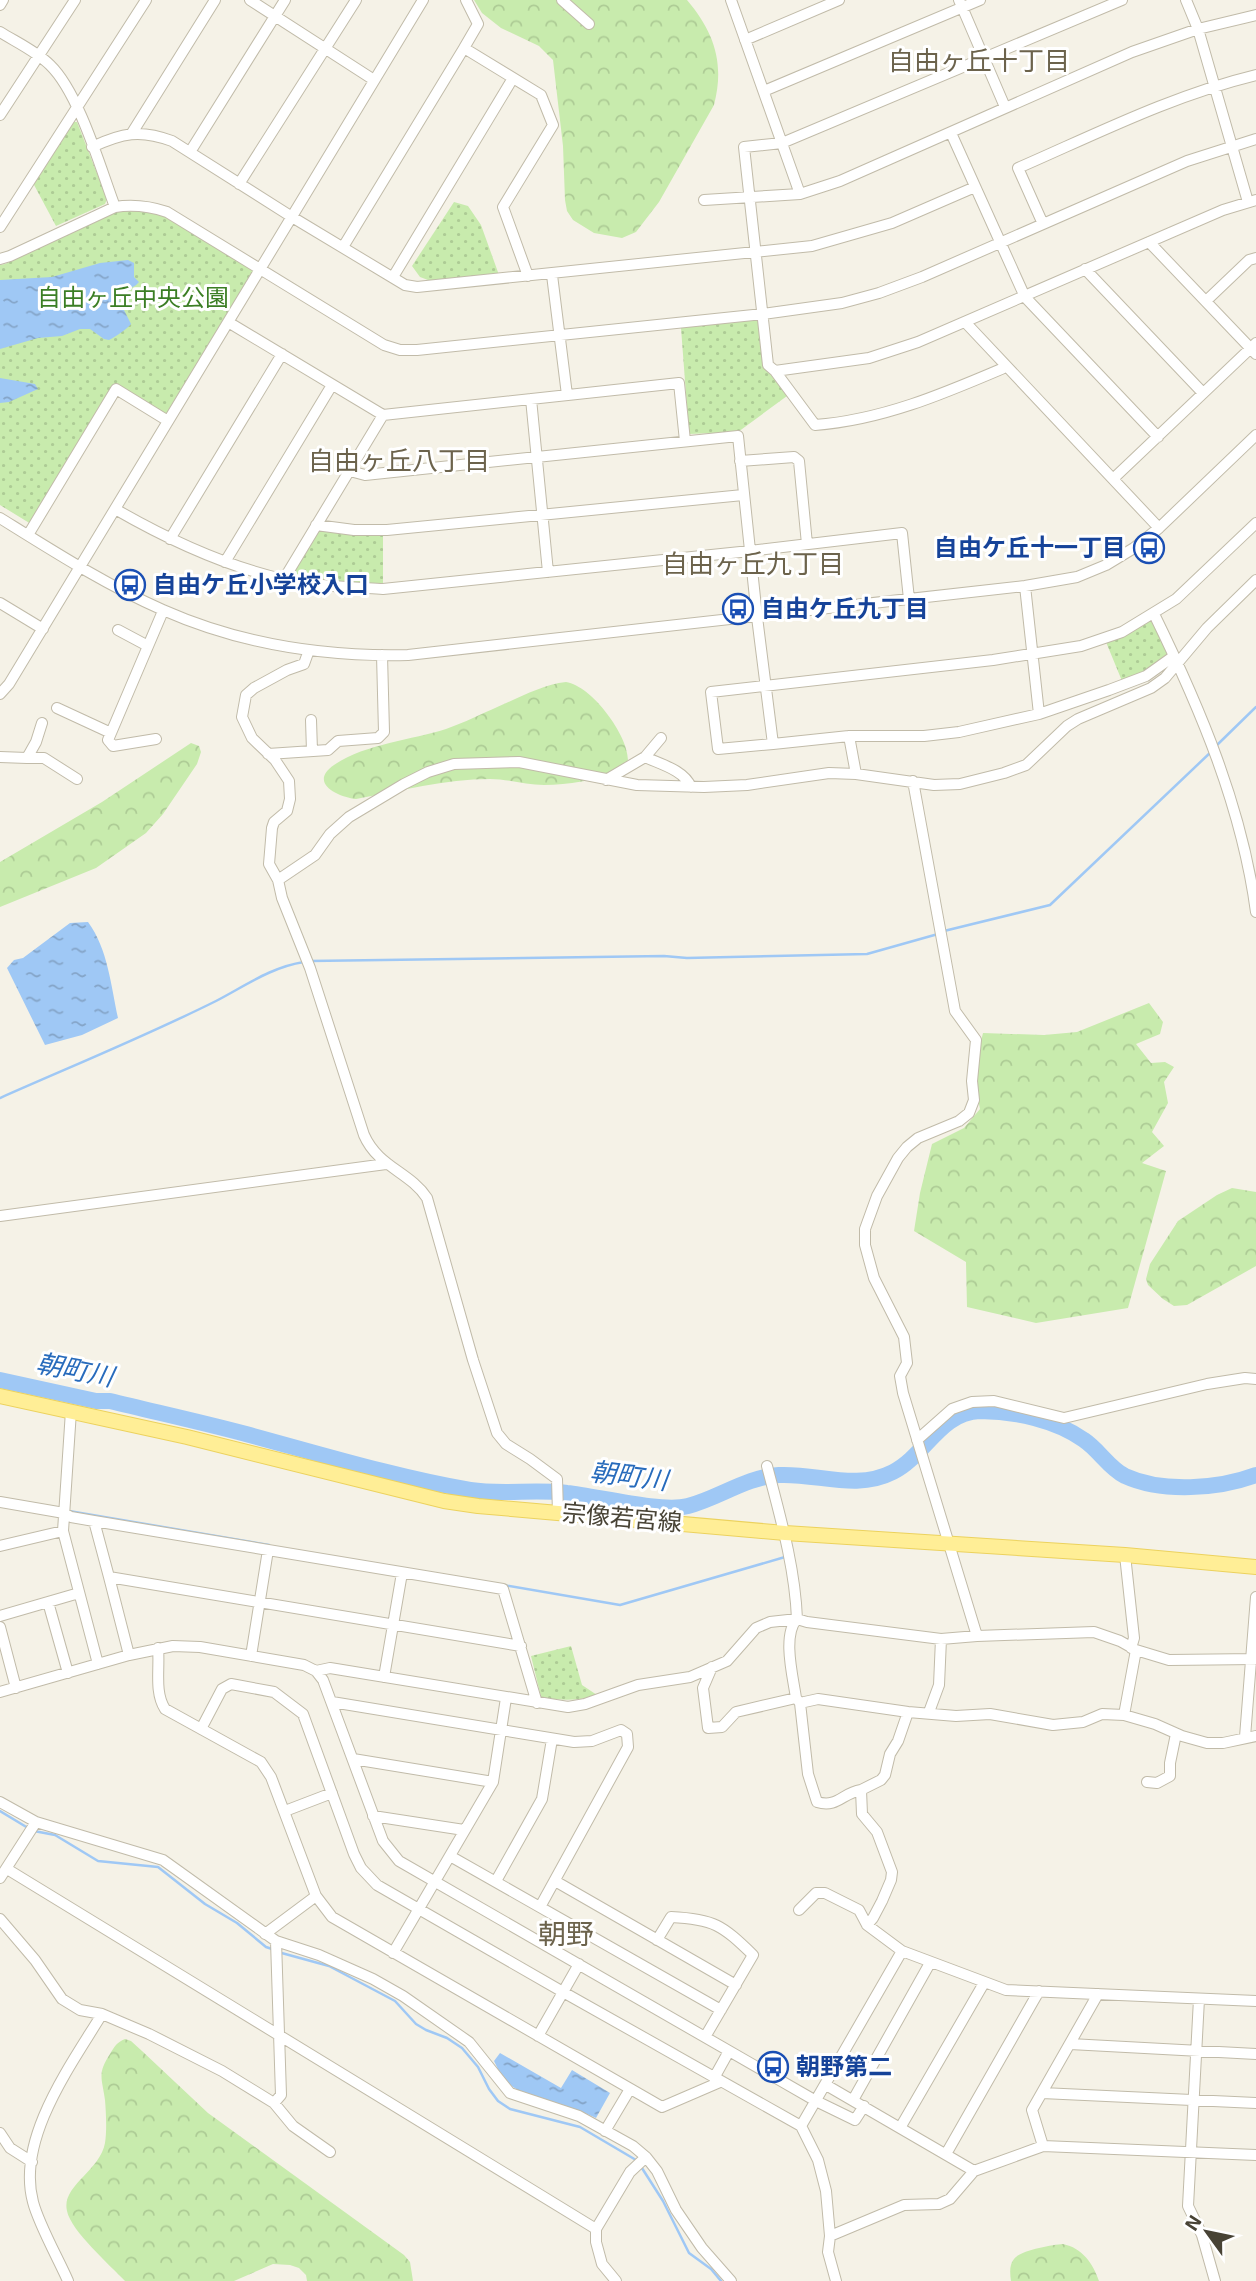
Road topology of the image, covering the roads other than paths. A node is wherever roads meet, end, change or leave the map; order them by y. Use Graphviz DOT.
graph roads {
  1 [pos="4,0"];
  2 [pos="75,0"];
  3 [pos="146,0"];
  4 [pos="215,0"];
  5 [pos="250,0"];
  6 [pos="285,0"];
  7 [pos="356,0"];
  8 [pos="423,0"];
  9 [pos="466,0"];
  10 [pos="562,0"];
  11 [pos="731,0"];
  12 [pos="839,0"];
  13 [pos="980,0"];
  14 [pos="1122,0"];
  15 [pos="1186,0"];
  16 [pos="961,4"];
  17 [pos="0,5"];
  18 [pos="1256,15"];
  19 [pos="275,16"];
  20 [pos="589,24"];
  21 [pos="1198,29"];
  22 [pos="0,32"];
  23 [pos="745,40"];
  24 [pos="325,48"];
  25 [pos="464,48"];
  26 [pos="38,56"];
  27 [pos="984,58"];
  28 [pos="1256,75"];
  29 [pos="513,78"];
  30 [pos="374,80"];
  31 [pos="1214,85"];
  32 [pos="764,91"];
  33 [pos="77,107"];
  34 [pos="1005,107"];
  35 [pos="0,115"];
  36 [pos="951,132"];
  37 [pos="132,133"];
  38 [pos="1256,139"];
  39 [pos="782,143"];
  40 [pos="1231,145"];
  41 [pos="92,147"];
  42 [pos="190,152"];
  43 [pos="239,184"];
  44 [pos="975,187"];
  45 [pos="800,194"];
  46 [pos="750,197"];
  47 [pos="704,200"];
  48 [pos="1252,201"];
  49 [pos="115,207"];
  50 [pos="292,218"];
  51 [pos="1043,224"];
  52 [pos="0,227"];
  53 [pos="1149,242"];
  54 [pos="1000,243"];
  55 [pos="343,247"];
  56 [pos="756,252"];
  57 [pos="1256,258"];
  58 [pos="0,259"];
  59 [pos="1085,269"];
  60 [pos="260,270"];
  61 [pos="552,275"];
  62 [pos="528,276"];
  63 [pos="393,277"];
  64 [pos="1024,297"];
  65 [pos="1206,301"];
  66 [pos="763,314"];
  67 [pos="228,322"];
  68 [pos="965,323"];
  69 [pos="561,334"];
  70 [pos="1254,348"];
  71 [pos="282,354"];
  72 [pos="1006,367"];
  73 [pos="775,371"];
  74 [pos="332,385"];
  75 [pos="1203,393"];
  76 [pos="567,396"];
  77 [pos="531,399"];
  78 [pos="383,415"];
  79 [pos="168,421"];
  80 [pos="1158,437"];
  81 [pos="685,441"];
  82 [pos="1253,443"];
  83 [pos="537,457"];
  84 [pos="740,461"];
  85 [pos="350,471"];
  86 [pos="1114,478"];
  87 [pos="743,495"];
  88 [pos="115,509"];
  89 [pos="542,514"];
  90 [pos="0,519"];
  91 [pos="1256,523"];
  92 [pos="316,525"];
  93 [pos="1159,527"];
  94 [pos="28,535"];
  95 [pos="170,539"];
  96 [pos="807,544"];
  97 [pos="750,551"];
  98 [pos="225,562"];
  99 [pos="80,567"];
  100 [pos="548,572"];
  101 [pos="284,579"];
  102 [pos="1256,580"];
  103 [pos="1025,586"];
  104 [pos="909,599"];
  105 [pos="0,603"];
  106 [pos="163,611"];
  107 [pos="1154,614"];
  108 [pos="757,617"];
  109 [pos="43,628"];
  110 [pos="118,630"];
  111 [pos="148,646"];
  112 [pos="309,650"];
  113 [pos="1032,654"];
  114 [pos="382,655"];
  115 [pos="1177,660"];
  116 [pos="5,681"];
  117 [pos="766,685"];
  118 [pos="0,694"];
  119 [pos="57,708"];
  120 [pos="1039,714"];
  121 [pos="311,720"];
  122 [pos="42,723"];
  123 [pos="111,733"];
  124 [pos="849,736"];
  125 [pos="661,738"];
  126 [pos="156,739"];
  127 [pos="773,744"];
  128 [pos="312,751"];
  129 [pos="268,754"];
  130 [pos="0,757"];
  131 [pos="645,757"];
  132 [pos="27,758"];
  133 [pos="856,774"];
  134 [pos="77,779"];
  135 [pos="606,780"];
  136 [pos="913,781"];
  137 [pos="691,787"];
  138 [pos="278,880"];
  139 [pos="1256,912"];
  140 [pos="386,1164"];
  141 [pos="0,1216"];
  142 [pos="1256,1379"];
  143 [pos="0,1396"];
  144 [pos="71,1411"];
  145 [pos="917,1440"];
  146 [pos="767,1466"];
  147 [pos="0,1502"];
  148 [pos="64,1513"];
  149 [pos="558,1513"];
  150 [pos="94,1521"];
  151 [pos="62,1531"];
  152 [pos="785,1533"];
  153 [pos="949,1544"];
  154 [pos="0,1546"];
  155 [pos="268,1550"];
  156 [pos="1125,1555"];
  157 [pos="1256,1567"];
  158 [pos="402,1573"];
  159 [pos="109,1577"];
  160 [pos="79,1593"];
  161 [pos="1256,1597"];
  162 [pos="48,1602"];
  163 [pos="260,1602"];
  164 [pos="0,1616"];
  165 [pos="797,1619"];
  166 [pos="393,1625"];
  167 [pos="0,1627"];
  168 [pos="977,1636"];
  169 [pos="941,1639"];
  170 [pos="521,1646"];
  171 [pos="158,1648"];
  172 [pos="1134,1649"];
  173 [pos="130,1655"];
  174 [pos="251,1656"];
  175 [pos="1254,1659"];
  176 [pos="98,1664"];
  177 [pos="712,1667"];
  178 [pos="316,1671"];
  179 [pos="68,1673"];
  180 [pos="384,1677"];
  181 [pos="16,1688"];
  182 [pos="0,1692"];
  183 [pos="506,1698"];
  184 [pos="798,1700"];
  185 [pos="332,1702"];
  186 [pos="537,1703"];
  187 [pos="908,1712"];
  188 [pos="929,1712"];
  189 [pos="1124,1715"];
  190 [pos="201,1729"];
  191 [pos="501,1730"];
  192 [pos="1176,1734"];
  193 [pos="1251,1736"];
  194 [pos="552,1739"];
  195 [pos="353,1759"];
  196 [pos="493,1782"];
  197 [pos="1147,1782"];
  198 [pos="861,1790"];
  199 [pos="332,1793"];
  200 [pos="0,1802"];
  201 [pos="285,1811"];
  202 [pos="373,1816"];
  203 [pos="36,1822"];
  204 [pos="464,1830"];
  205 [pos="450,1856"];
  206 [pos="3,1874"];
  207 [pos="496,1881"];
  208 [pos="555,1881"];
  209 [pos="434,1882"];
  210 [pos="316,1896"];
  211 [pos="540,1907"];
  212 [pos="419,1909"];
  213 [pos="799,1910"];
  214 [pos="0,1919"];
  215 [pos="867,1925"];
  216 [pos="265,1934"];
  217 [pos="657,1940"];
  218 [pos="276,1941"];
  219 [pos="902,1951"];
  220 [pos="393,1953"];
  221 [pos="930,1963"];
  222 [pos="579,1964"];
  223 [pos="984,1983"];
  224 [pos="736,1984"];
  225 [pos="1039,1991"];
  226 [pos="563,1992"];
  227 [pos="1098,1994"];
  228 [pos="1199,1999"];
  229 [pos="1256,2001"];
  230 [pos="721,2010"];
  231 [pos="102,2014"];
  232 [pos="278,2034"];
  233 [pos="538,2036"];
  234 [pos="705,2037"];
  235 [pos="1070,2044"];
  236 [pos="1196,2050"];
  237 [pos="729,2051"];
  238 [pos="1256,2054"];
  239 [pos="717,2080"];
  240 [pos="826,2085"];
  241 [pos="630,2089"];
  242 [pos="1042,2093"];
  243 [pos="853,2100"];
  244 [pos="1194,2100"];
  245 [pos="816,2101"];
  246 [pos="274,2103"];
  247 [pos="1256,2103"];
  248 [pos="864,2106"];
  249 [pos="801,2126"];
  250 [pos="900,2128"];
  251 [pos="606,2130"];
  252 [pos="0,2133"];
  253 [pos="1043,2146"];
  254 [pos="330,2152"];
  255 [pos="1192,2152"];
  256 [pos="946,2154"];
  257 [pos="1256,2155"];
  258 [pos="646,2157"];
  259 [pos="32,2162"];
  260 [pos="974,2171"];
  261 [pos="596,2229"];
  262 [pos="830,2236"];
  263 [pos="68,2281"];
  264 [pos="617,2281"];
  265 [pos="730,2281"];
  266 [pos="836,2281"];
  267 [pos="1215,2281"];
  1 -- 17 [label="street"];
  2 -- 26 [label="street"];
  3 -- 33 [label="street"];
  4 -- 37 [label="street"];
  5 -- 19 [label="street"];
  6 -- 19 [label="street"];
  7 -- 24 [label="street"];
  8 -- 30 [label="street"];
  9 -- 25 [label="street"];
  10 -- 20 [label="street"];
  11 -- 23 [label="street"];
  12 -- 23 [label="street"];
  13 -- 16 [label="street"];
  14 -- 27 [label="street"];
  15 -- 21 [label="street"];
  16 -- 27 [label="street"];
  16 -- 32 [label="street"];
  18 -- 21 [label="street"];
  19 -- 24 [label="street"];
  19 -- 42 [label="street"];
  21 -- 31 [label="street"];
  21 -- 34 [label="street"];
  22 -- 26 [label="street"];
  23 -- 32 [label="street"];
  24 -- 30 [label="street"];
  24 -- 43 [label="street"];
  25 -- 29 [label="street"];
  25 -- 55 [label="street"];
  26 -- 33 [label="street"];
  26 -- 35 [label="street"];
  27 -- 34 [label="street"];
  27 -- 39 [label="street"];
  28 -- 31 [label="street"];
  29 -- 62 [label="street"];
  29 -- 63 [label="street"];
  30 -- 50 [label="street"];
  31 -- 40 [label="street"];
  31 -- 51 [label="street"];
  32 -- 39 [label="street"];
  33 -- 41 [label="street"];
  33 -- 52 [label="street"];
  34 -- 36 [label="street"];
  36 -- 44 [label="street"];
  36 -- 45 [label="street"];
  37 -- 41 [label="street"];
  37 -- 42 [label="street"];
  38 -- 40 [label="street"];
  39 -- 45 [label="street"];
  39 -- 46 [label="street"];
  40 -- 48 [label="street"];
  40 -- 51 [label="street"];
  41 -- 49 [label="street"];
  42 -- 43 [label="street"];
  43 -- 50 [label="street"];
  44 -- 54 [label="street"];
  44 -- 56 [label="street"];
  45 -- 46 [label="street"];
  46 -- 47 [label="street"];
  46 -- 56 [label="street"];
  48 -- 53 [label="street"];
  49 -- 58 [label="street"];
  49 -- 60 [label="street"];
  50 -- 55 [label="street"];
  50 -- 60 [label="street"];
  51 -- 54 [label="street"];
  53 -- 59 [label="street"];
  53 -- 65 [label="street"];
  54 -- 64 [label="street"];
  54 -- 66 [label="street"];
  55 -- 63 [label="street"];
  56 -- 61 [label="street"];
  56 -- 66 [label="street"];
  57 -- 65 [label="street"];
  59 -- 64 [label="street"];
  59 -- 75 [label="street"];
  60 -- 67 [label="street"];
  60 -- 69 [label="street"];
  61 -- 62 [label="street"];
  61 -- 69 [label="street"];
  62 -- 63 [label="street"];
  64 -- 68 [label="street"];
  64 -- 80 [label="street"];
  65 -- 70 [label="street"];
  66 -- 69 [label="street"];
  66 -- 73 [label="street"];
  67 -- 71 [label="street"];
  67 -- 79 [label="street"];
  68 -- 72 [label="street"];
  68 -- 73 [label="street"];
  69 -- 76 [label="street"];
  70 -- 75 [label="street"];
  71 -- 74 [label="street"];
  71 -- 95 [label="street"];
  72 -- 73 [label="street"];
  72 -- 86 [label="street"];
  74 -- 78 [label="street"];
  74 -- 98 [label="street"];
  75 -- 80 [label="street"];
  76 -- 77 [label="street"];
  76 -- 81 [label="street"];
  77 -- 78 [label="street"];
  77 -- 83 [label="street"];
  78 -- 85 [label="street"];
  79 -- 88 [label="street"];
  79 -- 94 [label="street"];
  80 -- 86 [label="street"];
  81 -- 83 [label="street"];
  81 -- 84 [label="street"];
  82 -- 93 [label="street"];
  83 -- 85 [label="street"];
  83 -- 89 [label="street"];
  84 -- 87 [label="street"];
  84 -- 96 [label="street"];
  85 -- 92 [label="street"];
  86 -- 93 [label="street"];
  87 -- 89 [label="street"];
  87 -- 97 [label="street"];
  88 -- 95 [label="street"];
  88 -- 99 [label="street"];
  89 -- 92 [label="street"];
  89 -- 100 [label="street"];
  90 -- 94 [label="street"];
  91 -- 107 [label="street"];
  92 -- 101 [label="street"];
  93 -- 103 [label="street"];
  94 -- 99 [label="street"];
  95 -- 98 [label="street"];
  96 -- 97 [label="street"];
  96 -- 104 [label="street"];
  97 -- 100 [label="street"];
  97 -- 108 [label="street"];
  98 -- 101 [label="street"];
  99 -- 106 [label="street"];
  99 -- 109 [label="street"];
  100 -- 101 [label="street"];
  102 -- 115 [label="street"];
  103 -- 104 [label="street"];
  103 -- 113 [label="street"];
  104 -- 108 [label="street"];
  105 -- 109 [label="street"];
  106 -- 111 [label="street"];
  106 -- 112 [label="street"];
  107 -- 113 [label="street"];
  107 -- 115 [label="street"];
  108 -- 114 [label="street"];
  108 -- 117 [label="street"];
  109 -- 116 [label="street"];
  110 -- 111 [label="street"];
  111 -- 123 [label="street"];
  112 -- 114 [label="street"];
  112 -- 129 [label="street"];
  113 -- 117 [label="street"];
  113 -- 120 [label="street"];
  114 -- 128 [label="street"];
  115 -- 120 [label="street"];
  115 -- 136 [label="street"];
  115 -- 139 [label="street"];
  116 -- 118 [label="street"];
  117 -- 127 [label="street"];
  117 -- 127 [label="street"];
  119 -- 123 [label="street"];
  120 -- 124 [label="street"];
  121 -- 128 [label="street"];
  122 -- 132 [label="street"];
  123 -- 126 [label="street"];
  124 -- 127 [label="street"];
  124 -- 133 [label="street"];
  125 -- 131 [label="street"];
  128 -- 129 [label="street"];
  129 -- 138 [label="street"];
  130 -- 132 [label="street"];
  131 -- 135 [label="street"];
  131 -- 137 [label="street"];
  132 -- 134 [label="street"];
  133 -- 136 [label="street"];
  133 -- 137 [label="street"];
  135 -- 137 [label="street"];
  135 -- 138 [label="street"];
  136 -- 145 [label="street"];
  138 -- 140 [label="street"];
  140 -- 141 [label="street"];
  140 -- 149 [label="street"];
  142 -- 145 [label="street"];
  143 -- 144 [label="main road, 宗像若宮線"];
  144 -- 148 [label="street"];
  144 -- 149 [label="main road, 宗像若宮線"];
  145 -- 153 [label="street"];
  146 -- 152 [label="street"];
  147 -- 148 [label="street"];
  148 -- 150 [label="street"];
  148 -- 151 [label="street"];
  149 -- 152 [label="main road, 宗像若宮線"];
  150 -- 155 [label="street"];
  150 -- 159 [label="street"];
  151 -- 154 [label="street"];
  151 -- 160 [label="street"];
  152 -- 153 [label="main road, 宗像若宮線"];
  152 -- 165 [label="street"];
  153 -- 156 [label="main road, 宗像若宮線"];
  153 -- 168 [label="street"];
  155 -- 158 [label="street"];
  155 -- 163 [label="street"];
  156 -- 157 [label="main road, 宗像若宮線"];
  156 -- 172 [label="street"];
  158 -- 166 [label="street"];
  158 -- 170 [label="street"];
  159 -- 163 [label="street"];
  159 -- 173 [label="street"];
  160 -- 162 [label="street"];
  160 -- 176 [label="street"];
  161 -- 175 [label="street"];
  162 -- 164 [label="street"];
  162 -- 179 [label="street"];
  163 -- 166 [label="street"];
  163 -- 174 [label="street"];
  165 -- 169 [label="street"];
  165 -- 177 [label="street"];
  165 -- 184 [label="street"];
  166 -- 170 [label="street"];
  166 -- 180 [label="street"];
  167 -- 181 [label="street"];
  168 -- 169 [label="street"];
  168 -- 172 [label="street"];
  169 -- 188 [label="street"];
  170 -- 186 [label="street"];
  171 -- 173 [label="street"];
  171 -- 174 [label="street"];
  171 -- 190 [label="street"];
  172 -- 175 [label="street"];
  172 -- 189 [label="street"];
  173 -- 176 [label="street"];
  174 -- 178 [label="street"];
  175 -- 193 [label="street"];
  176 -- 179 [label="street"];
  177 -- 184 [label="street"];
  177 -- 186 [label="street"];
  178 -- 180 [label="street"];
  178 -- 185 [label="street"];
  179 -- 181 [label="street"];
  180 -- 183 [label="street"];
  181 -- 182 [label="street"];
  183 -- 186 [label="street"];
  183 -- 191 [label="street"];
  184 -- 187 [label="street"];
  184 -- 198 [label="street"];
  185 -- 191 [label="street"];
  185 -- 195 [label="street"];
  187 -- 188 [label="street"];
  187 -- 198 [label="street"];
  188 -- 189 [label="street"];
  189 -- 192 [label="street"];
  190 -- 199 [label="street"];
  190 -- 201 [label="street"];
  191 -- 194 [label="street"];
  191 -- 196 [label="street"];
  192 -- 193 [label="street"];
  192 -- 197 [label="street"];
  194 -- 207 [label="street"];
  194 -- 208 [label="street"];
  195 -- 196 [label="street"];
  195 -- 202 [label="street"];
  196 -- 204 [label="street"];
  198 -- 215 [label="street"];
  199 -- 201 [label="street"];
  199 -- 212 [label="street"];
  200 -- 203 [label="street"];
  201 -- 210 [label="street"];
  202 -- 204 [label="street"];
  202 -- 209 [label="street"];
  203 -- 206 [label="street"];
  203 -- 216 [label="street"];
  204 -- 205 [label="street"];
  205 -- 207 [label="street"];
  205 -- 209 [label="street"];
  206 -- 232 [label="street"];
  207 -- 211 [label="street"];
  208 -- 211 [label="street"];
  208 -- 217 [label="street"];
  209 -- 212 [label="street"];
  209 -- 222 [label="street"];
  210 -- 216 [label="street"];
  210 -- 220 [label="street"];
  211 -- 230 [label="street"];
  212 -- 220 [label="street"];
  212 -- 226 [label="street"];
  213 -- 215 [label="street"];
  214 -- 231 [label="street"];
  215 -- 219 [label="street"];
  216 -- 218 [label="street"];
  217 -- 224 [label="street"];
  217 -- 224 [label="street"];
  218 -- 232 [label="street"];
  218 -- 251 [label="street"];
  219 -- 221 [label="street"];
  219 -- 240 [label="street"];
  220 -- 233 [label="street"];
  221 -- 223 [label="street"];
  221 -- 243 [label="street"];
  222 -- 226 [label="street"];
  222 -- 234 [label="street"];
  223 -- 225 [label="street"];
  223 -- 250 [label="street"];
  224 -- 230 [label="street"];
  225 -- 227 [label="street"];
  225 -- 256 [label="street"];
  226 -- 233 [label="street"];
  226 -- 239 [label="street"];
  227 -- 228 [label="street"];
  227 -- 235 [label="street"];
  228 -- 229 [label="street"];
  228 -- 236 [label="street"];
  230 -- 234 [label="street"];
  231 -- 246 [label="street"];
  231 -- 259 [label="street"];
  232 -- 246 [label="street"];
  232 -- 261 [label="street"];
  233 -- 241 [label="street"];
  234 -- 237 [label="street"];
  235 -- 236 [label="street"];
  235 -- 242 [label="street"];
  236 -- 238 [label="street"];
  236 -- 244 [label="street"];
  237 -- 239 [label="street"];
  237 -- 245 [label="street"];
  239 -- 241 [label="street"];
  239 -- 249 [label="street"];
  240 -- 243 [label="street"];
  240 -- 245 [label="street"];
  241 -- 251 [label="street"];
  242 -- 244 [label="street"];
  242 -- 253 [label="street"];
  243 -- 248 [label="street"];
  244 -- 247 [label="street"];
  244 -- 255 [label="street"];
  245 -- 248 [label="street"];
  245 -- 249 [label="street"];
  246 -- 254 [label="street"];
  248 -- 250 [label="street"];
  249 -- 262 [label="street"];
  250 -- 256 [label="street"];
  251 -- 258 [label="street"];
  252 -- 259 [label="street"];
  253 -- 255 [label="street"];
  253 -- 260 [label="street"];
  255 -- 257 [label="street"];
  255 -- 267 [label="street"];
  256 -- 260 [label="street"];
  258 -- 261 [label="street"];
  258 -- 265 [label="street"];
  259 -- 263 [label="street"];
  260 -- 262 [label="street"];
  261 -- 264 [label="street"];
  262 -- 266 [label="street"];
}
